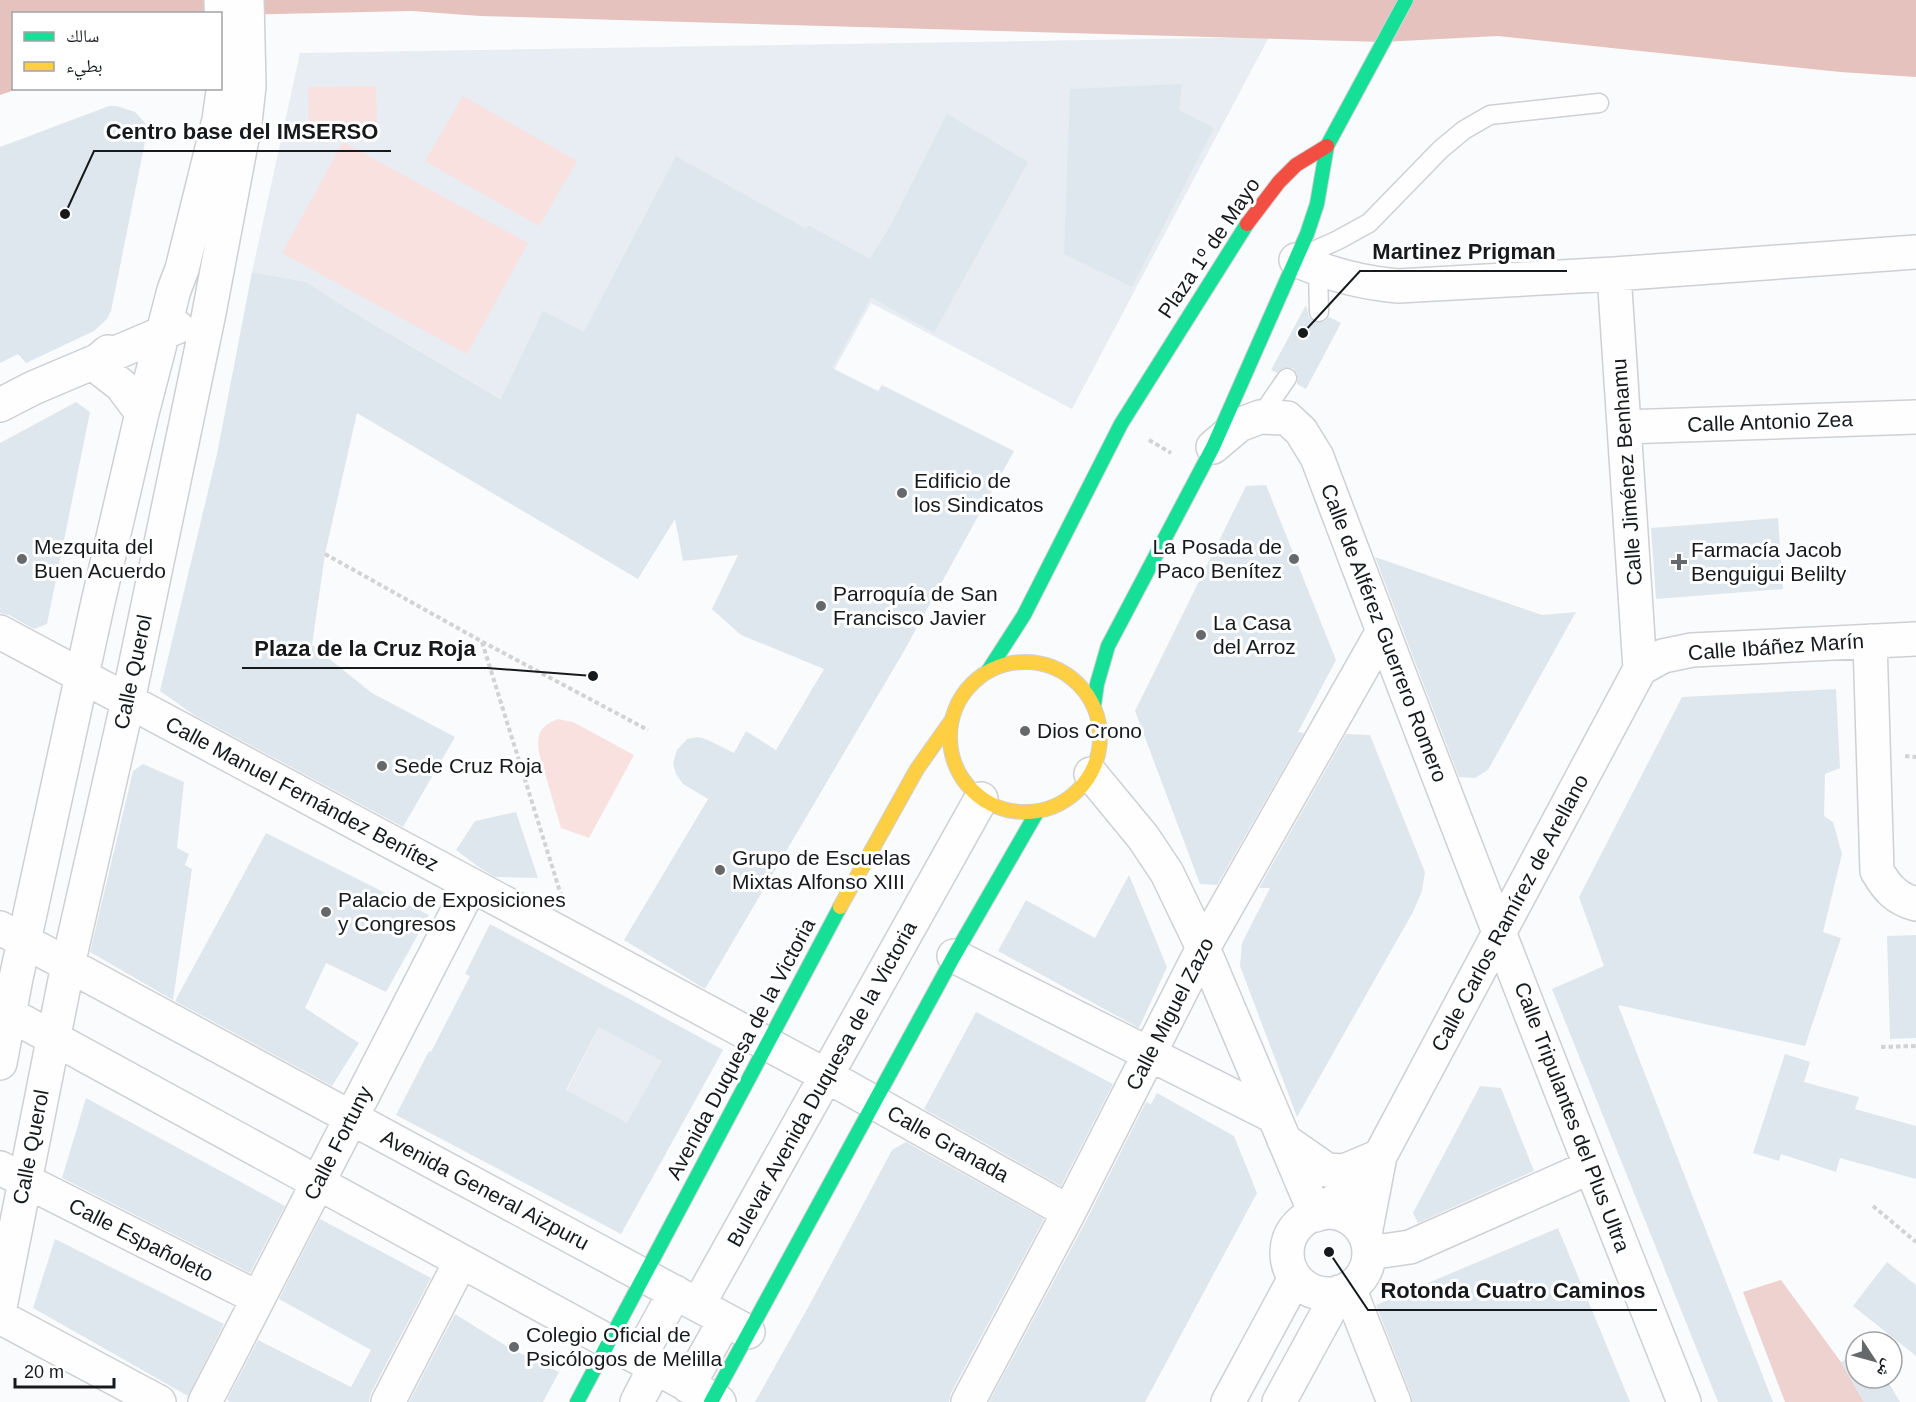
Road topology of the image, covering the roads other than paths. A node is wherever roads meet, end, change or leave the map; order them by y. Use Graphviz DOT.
graph roads {
  1 [pos="221,0"];
  2 [pos="247,0"];
  3 [pos="1406,0"];
  4 [pos="236,33"];
  5 [pos="1599,103"];
  6 [pos="1327,146"];
  7 [pos="1916,252"];
  8 [pos="1307,264"];
  9 [pos="1614,274"];
  10 [pos="174,290"];
  11 [pos="1319,312"];
  12 [pos="209,313"];
  13 [pos="164,333"];
  14 [pos="94,364"];
  15 [pos="1287,378"];
  16 [pos="0,405"];
  17 [pos="142,413"];
  18 [pos="1260,417"];
  19 [pos="1916,417"];
  20 [pos="1624,427"];
  21 [pos="1213,447"];
  22 [pos="1383,631"];
  23 [pos="0,632"];
  24 [pos="1916,639"];
  25 [pos="1870,641"];
  26 [pos="1640,669"];
  27 [pos="988,671"];
  28 [pos="82,676"];
  29 [pos="128,701"];
  30 [pos="1094,705"];
  31 [pos="951,721"];
  32 [pos="1091,774"];
  33 [pos="981,799"];
  34 [pos="1036,812"];
  35 [pos="471,885"];
  36 [pos="1916,904"];
  37 [pos="1500,933"];
  38 [pos="12,935"];
  39 [pos="1203,948"];
  40 [pos="954,956"];
  41 [pos="68,965"];
  42 [pos="4,1012"];
  43 [pos="53,1039"];
  44 [pos="768,1044"];
  45 [pos="1149,1054"];
  46 [pos="0,1063"];
  47 [pos="827,1076"];
  48 [pos="874,1102"];
  49 [pos="351,1118"];
  50 [pos="1278,1128"];
  51 [pos="1380,1156"];
  52 [pos="1590,1167"];
  53 [pos="7,1170"];
  54 [pos="317,1183"];
  55 [pos="1069,1212"];
  56 [pos="1319,1214"];
  57 [pos="1367,1244"];
  58 [pos="461,1261"];
  59 [pos="644,1275"];
  60 [pos="1295,1278"];
  61 [pos="1344,1290"];
  62 [pos="258,1298"];
  63 [pos="0,1307"];
  64 [pos="712,1312"];
  65 [pos="0,1317"];
  66 [pos="609,1342"];
  67 [pos="647,1362"];
  68 [pos="708,1397"];
  69 [pos="159,1402"];
  70 [pos="205,1402"];
  71 [pos="388,1402"];
  72 [pos="577,1402"];
  73 [pos="637,1402"];
  74 [pos="968,1402"];
  75 [pos="1228,1402"];
  76 [pos="1279,1402"];
  77 [pos="1394,1402"];
  78 [pos="1684,1402"];
  1 -- 4 [label="street"];
  2 -- 4 [label="street"];
  3 -- 6 [label="main road"];
  4 -- 10 [label="street"];
  4 -- 12 [label="street, Calle Querol"];
  5 -- 8 [label="lane"];
  6 -- 8 [label="main road"];
  6 -- 27 [label="main road, Plaza 1º de Mayo"];
  7 -- 9 [label="street"];
  8 -- 9 [label="street"];
  8 -- 11 [label="lane"];
  8 -- 21 [label="main road"];
  9 -- 20 [label="street, Calle Jiménez Benhamu"];
  10 -- 13 [label="street"];
  10 -- 14 [label="street"];
  12 -- 13 [label="street"];
  12 -- 29 [label="street, Calle Querol"];
  13 -- 14 [label="street"];
  13 -- 17 [label="street"];
  14 -- 16 [label="street"];
  14 -- 17 [label="street"];
  15 -- 18 [label="lane"];
  17 -- 28 [label="street"];
  18 -- 21 [label="street"];
  18 -- 22 [label="street, Calle de Alférez Guerrero Romero"];
  19 -- 20 [label="street, Calle Antonio Zea"];
  20 -- 26 [label="street, Calle Jiménez Benhamu"];
  21 -- 30 [label="main road"];
  22 -- 37 [label="street, Calle de Alférez Guerrero Romero"];
  22 -- 39 [label="street, Calle Miguel Zazo"];
  23 -- 28 [label="street, Calle Manuel Fernández Benítez"];
  24 -- 25 [label="street, Calle Ibáñez Marín"];
  25 -- 26 [label="street, Calle Ibáñez Marín"];
  25 -- 36 [label="street"];
  26 -- 37 [label="street, Calle Carlos Ramírez de Arellano"];
  27 -- 30 [label="main road"];
  27 -- 31 [label="main road"];
  28 -- 29 [label="street, Calle Manuel Fernández Benítez"];
  28 -- 38 [label="street"];
  29 -- 35 [label="street, Calle Manuel Fernández Benítez"];
  29 -- 41 [label="street, Calle Querol"];
  30 -- 32 [label="main road"];
  31 -- 33 [label="main road"];
  31 -- 44 [label="main road, Avenida Duquesa de la Victoria"];
  32 -- 34 [label="main road"];
  32 -- 39 [label="street"];
  33 -- 34 [label="main road"];
  33 -- 47 [label="street, Bulevar Avenida Duquesa de la Victoria"];
  34 -- 40 [label="main road"];
  35 -- 44 [label="street, Calle Manuel Fernández Benítez"];
  35 -- 49 [label="street, Calle Fortuny"];
  37 -- 51 [label="street, Calle Carlos Ramírez de Arellano"];
  37 -- 52 [label="street, Calle Tripulantes del Plus Ultra"];
  38 -- 41 [label="street, Avenida General Aizpuru"];
  38 -- 42 [label="street"];
  39 -- 45 [label="street, Calle Miguel Zazo"];
  39 -- 50 [label="street"];
  40 -- 45 [label="street"];
  40 -- 48 [label="main road"];
  41 -- 43 [label="street, Calle Querol"];
  41 -- 49 [label="street, Avenida General Aizpuru"];
  42 -- 43 [label="street"];
  42 -- 46 [label="street"];
  43 -- 53 [label="street, Calle Querol"];
  43 -- 54 [label="street"];
  44 -- 47 [label="street, Calle Manuel Fernández Benítez"];
  44 -- 59 [label="main road, Avenida Duquesa de la Victoria"];
  45 -- 50 [label="street"];
  45 -- 55 [label="street, Calle Miguel Zazo"];
  47 -- 48 [label="street, Calle Granada"];
  47 -- 64 [label="street, Bulevar Avenida Duquesa de la Victoria"];
  48 -- 55 [label="street, Calle Granada"];
  48 -- 64 [label="main road"];
  49 -- 54 [label="street, Calle Fortuny"];
  49 -- 59 [label="street, Avenida General Aizpuru"];
  50 -- 51 [label="street"];
  50 -- 56 [label="street"];
  51 -- 56 [label="street, Calle Carlos Ramírez de Arellano"];
  51 -- 57 [label="street, Calle Carlos Ramírez de Arellano"];
  52 -- 57 [label="street"];
  52 -- 78 [label="street, Calle Tripulantes del Plus Ultra"];
  53 -- 62 [label="street, Calle Españoleto"];
  53 -- 63 [label="street, Calle Querol"];
  54 -- 58 [label="street"];
  54 -- 62 [label="street, Calle Fortuny"];
  55 -- 74 [label="street, Calle Miguel Zazo"];
  56 -- 57 [label="street"];
  56 -- 60 [label="street"];
  57 -- 61 [label="street"];
  58 -- 66 [label="street"];
  58 -- 71 [label="street"];
  59 -- 64 [label="street, Avenida General Aizpuru"];
  59 -- 66 [label="main road, Avenida Duquesa de la Victoria"];
  60 -- 61 [label="street"];
  60 -- 75 [label="street"];
  61 -- 76 [label="street"];
  61 -- 77 [label="street"];
  62 -- 70 [label="street, Calle Fortuny"];
  64 -- 67 [label="street"];
  64 -- 68 [label="street"];
  65 -- 69 [label="street"];
  66 -- 67 [label="street"];
  66 -- 72 [label="main road, Avenida Duquesa de la Victoria"];
  67 -- 68 [label="street"];
  67 -- 73 [label="street"];
}
